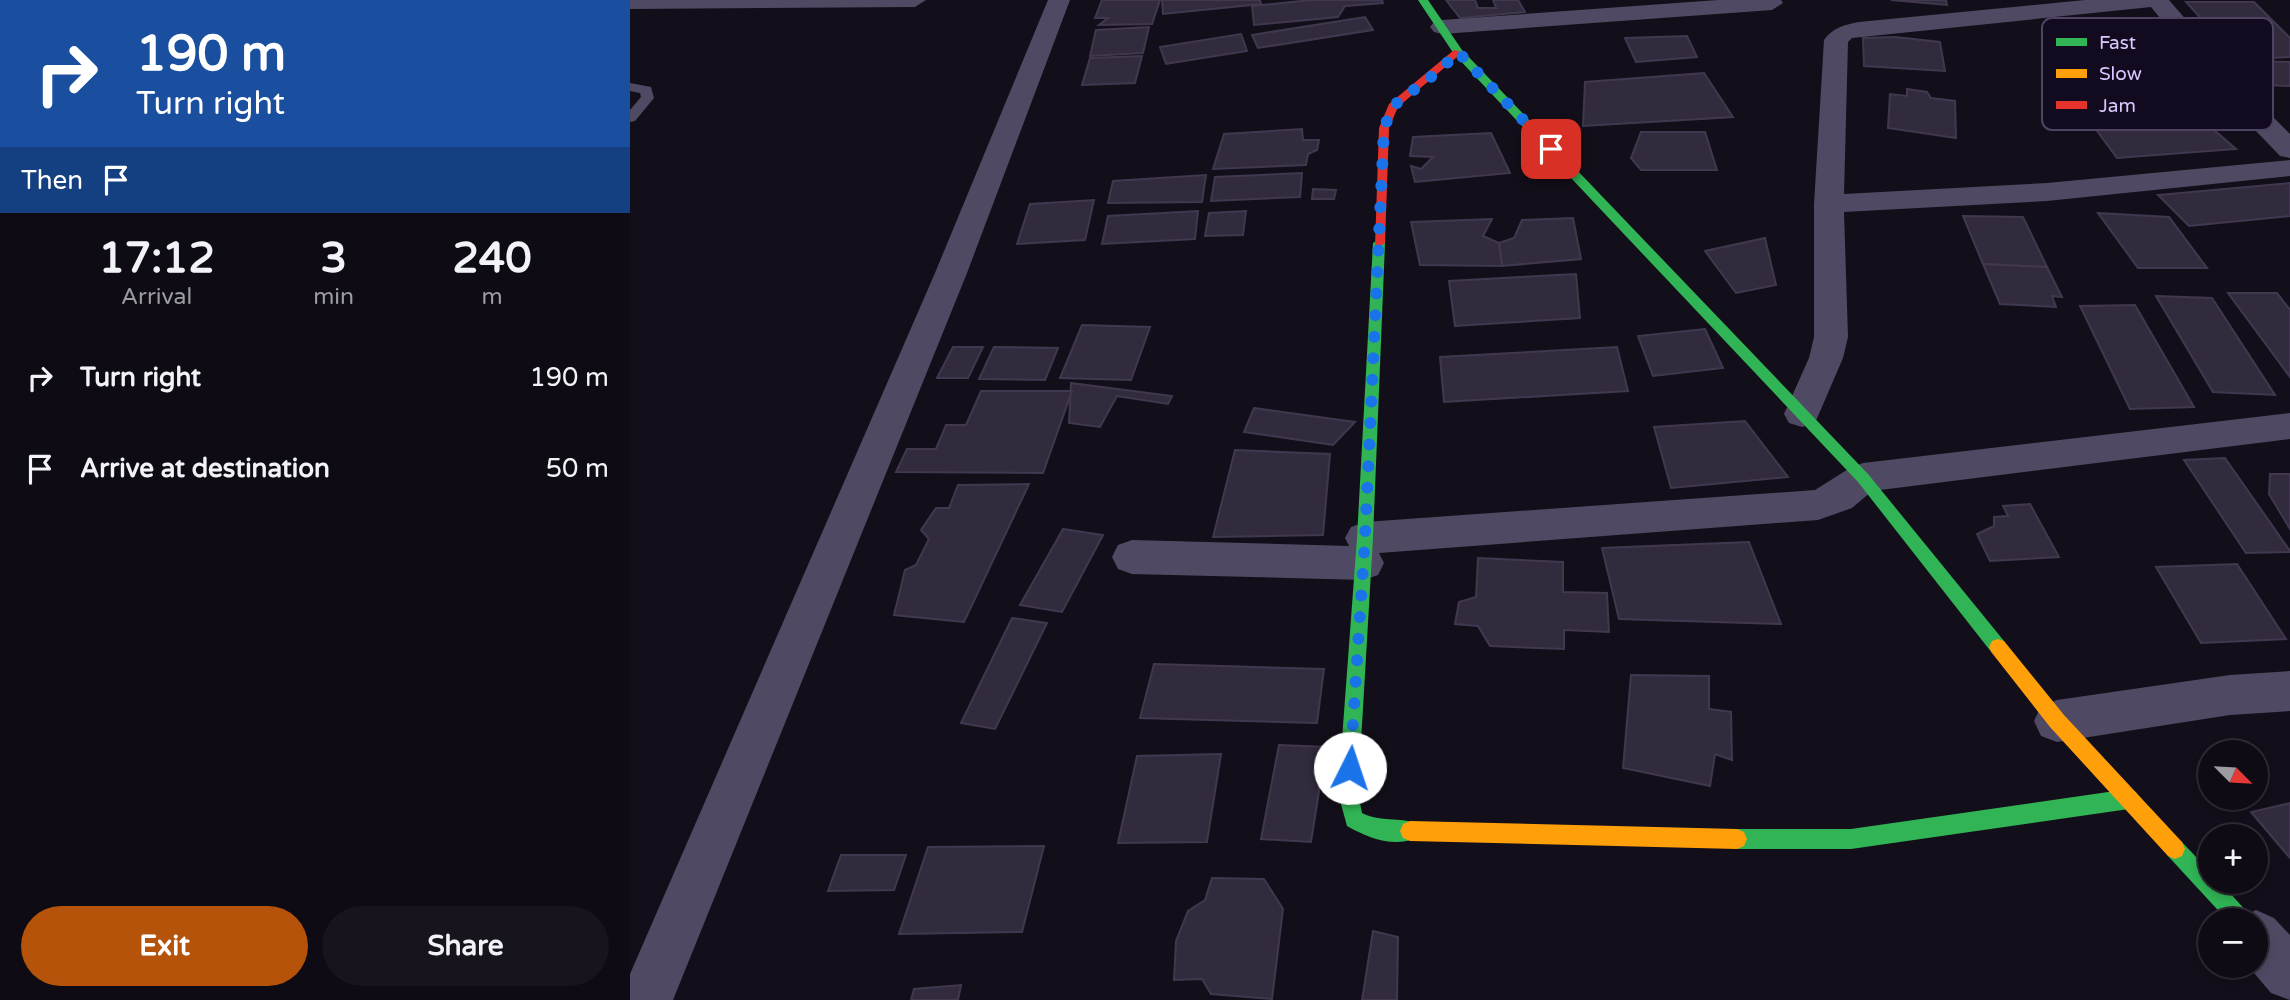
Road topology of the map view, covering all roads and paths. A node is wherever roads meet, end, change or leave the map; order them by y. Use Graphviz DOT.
graph roads {
  1 [pos="915,0"];
  2 [pos="1059,0"];
  3 [pos="1423,0"];
  4 [pos="2157,0"];
  5 [pos="630,2"];
  6 [pos="1772,3"];
  7 [pos="1619,6"];
  8 [pos="2172,18"];
  9 [pos="1442,27"];
  10 [pos="1458,52"];
  11 [pos="630,87"];
  12 [pos="630,118"];
  13 [pos="2270,130"];
  14 [pos="2290,150"];
  15 [pos="2290,168"];
  16 [pos="1829,204"];
  17 [pos="1802,414"];
  18 [pos="2290,426"];
  19 [pos="1863,478"];
  20 [pos="1364,550"];
  21 [pos="1132,557"];
  22 [pos="2290,691"];
  23 [pos="2057,721"];
  24 [pos="2129,799"];
  25 [pos="2230,908"];
  26 [pos="2268,949"];
  27 [pos="2290,974"];
  28 [pos="646,1000"];
  1 -- 5 [label="street"];
  2 -- 28 [label="street"];
  3 -- 9 [label="street"];
  4 -- 8 [label="street"];
  4 -- 16 [label="street"];
  6 -- 7 [label="street"];
  7 -- 9 [label="street"];
  9 -- 10 [label="street"];
  10 -- 17 [label="street"];
  10 -- 20 [label="street"];
  11 -- 12 [label="lane"];
  13 -- 14 [label="street"];
  15 -- 16 [label="street"];
  16 -- 17 [label="street"];
  17 -- 19 [label="street"];
  18 -- 19 [label="street"];
  19 -- 20 [label="street"];
  19 -- 23 [label="street"];
  20 -- 21 [label="street"];
  20 -- 24 [label="street"];
  22 -- 23 [label="street"];
  23 -- 24 [label="street"];
  24 -- 25 [label="street"];
  26 -- 27 [label="street"];
}
